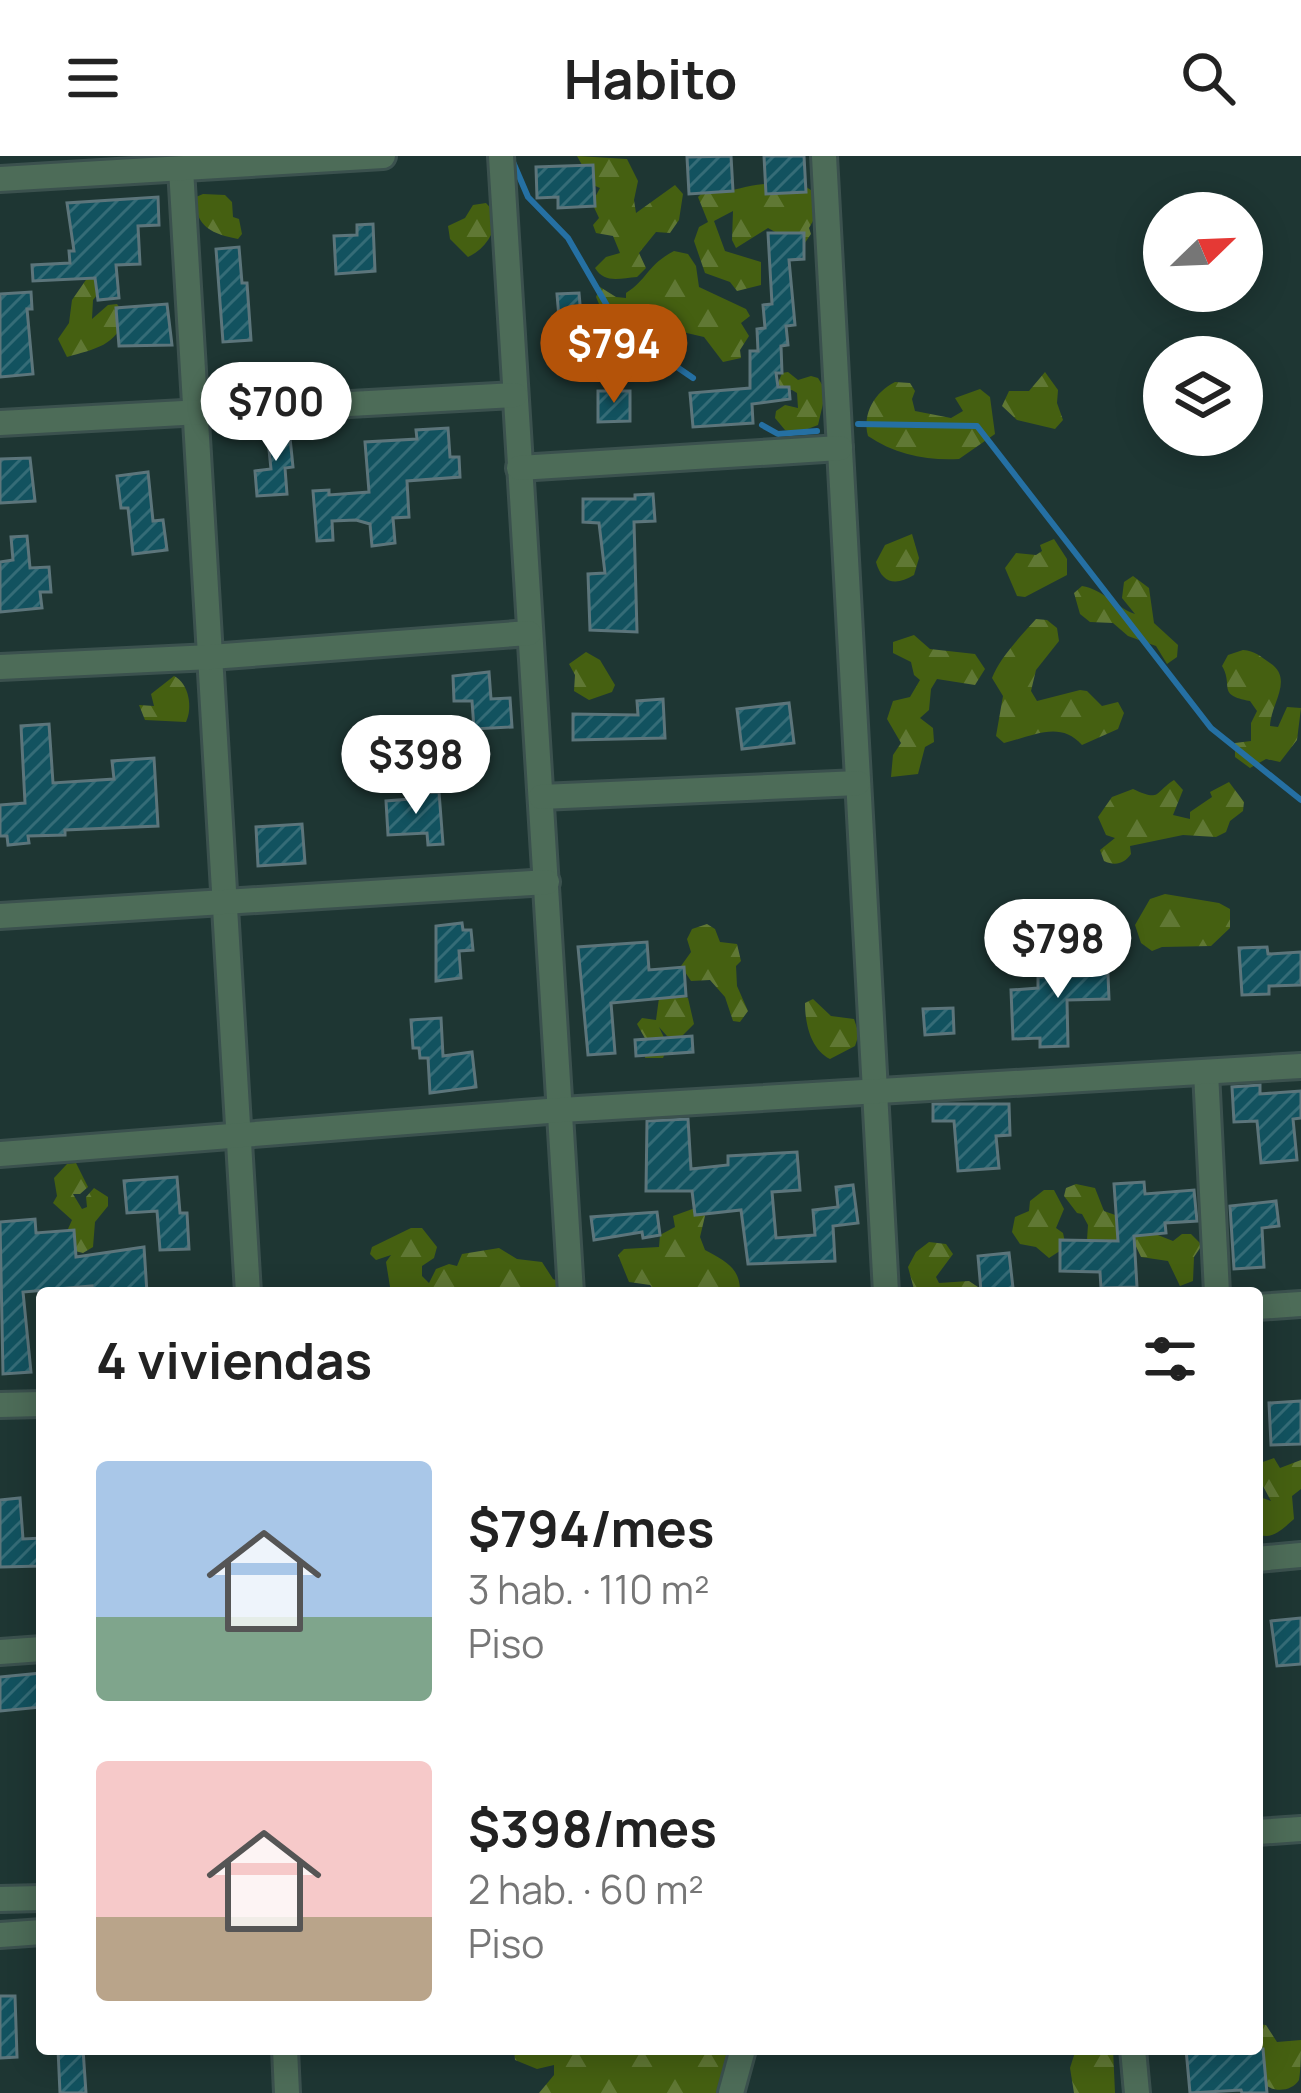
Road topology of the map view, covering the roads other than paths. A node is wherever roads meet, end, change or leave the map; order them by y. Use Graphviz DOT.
graph roads {
  1 [pos="383,156"];
  2 [pos="501,156"];
  3 [pos="824,156"];
  4 [pos="324,159"];
  5 [pos="181,169"];
  6 [pos="0,179"];
  7 [pos="515,394"];
  8 [pos="196,414"];
  9 [pos="0,423"];
  10 [pos="840,448"];
  11 [pos="519,468"];
  12 [pos="529,633"];
  13 [pos="211,657"];
  14 [pos="0,667"];
  15 [pos="858,783"];
  16 [pos="541,797"];
  17 [pos="547,882"];
  18 [pos="225,901"];
  19 [pos="0,916"];
  20 [pos="1301,1066"];
  21 [pos="1206,1072"];
  22 [pos="875,1093"];
  23 [pos="561,1110"];
  24 [pos="239,1135"];
  25 [pos="0,1154"];
  26 [pos="248,1287"];
  27 [pos="571,1287"];
  28 [pos="886,1287"];
  29 [pos="1217,1287"];
  30 [pos="1301,1304"];
  31 [pos="1263,1306"];
  32 [pos="36,1404"];
  33 [pos="0,1406"];
  34 [pos="1301,1555"];
  35 [pos="1263,1558"];
  36 [pos="36,1649"];
  37 [pos="0,1652"];
  38 [pos="1301,1829"];
  39 [pos="1263,1832"];
  40 [pos="36,1898"];
  41 [pos="0,1899"];
  42 [pos="36,1932"];
  43 [pos="0,1935"];
  44 [pos="285,2055"];
  45 [pos="741,2055"];
  46 [pos="1134,2055"];
  47 [pos="286,2093"];
  48 [pos="731,2093"];
  49 [pos="1137,2093"];
  1 -- 4 [label="street"];
  2 -- 7 [label="street"];
  3 -- 10 [label="street"];
  4 -- 5 [label="street"];
  5 -- 6 [label="street"];
  5 -- 8 [label="street"];
  7 -- 8 [label="street"];
  7 -- 11 [label="street"];
  8 -- 9 [label="street"];
  8 -- 13 [label="street"];
  10 -- 11 [label="street"];
  10 -- 15 [label="street"];
  11 -- 12 [label="street"];
  12 -- 13 [label="street"];
  12 -- 16 [label="street"];
  13 -- 14 [label="street"];
  13 -- 18 [label="street"];
  15 -- 16 [label="street"];
  15 -- 22 [label="street"];
  16 -- 17 [label="street"];
  17 -- 18 [label="street"];
  17 -- 23 [label="street"];
  18 -- 19 [label="street"];
  18 -- 24 [label="street"];
  20 -- 21 [label="street"];
  21 -- 22 [label="street"];
  21 -- 29 [label="street"];
  22 -- 23 [label="street"];
  22 -- 28 [label="street"];
  23 -- 24 [label="street"];
  23 -- 27 [label="street"];
  24 -- 25 [label="street"];
  24 -- 26 [label="street"];
  30 -- 31 [label="street"];
  32 -- 33 [label="street"];
  34 -- 35 [label="street"];
  36 -- 37 [label="street"];
  38 -- 39 [label="street"];
  40 -- 41 [label="street"];
  42 -- 43 [label="street"];
  44 -- 47 [label="street"];
  45 -- 48 [label="street"];
  46 -- 49 [label="street"];
}
